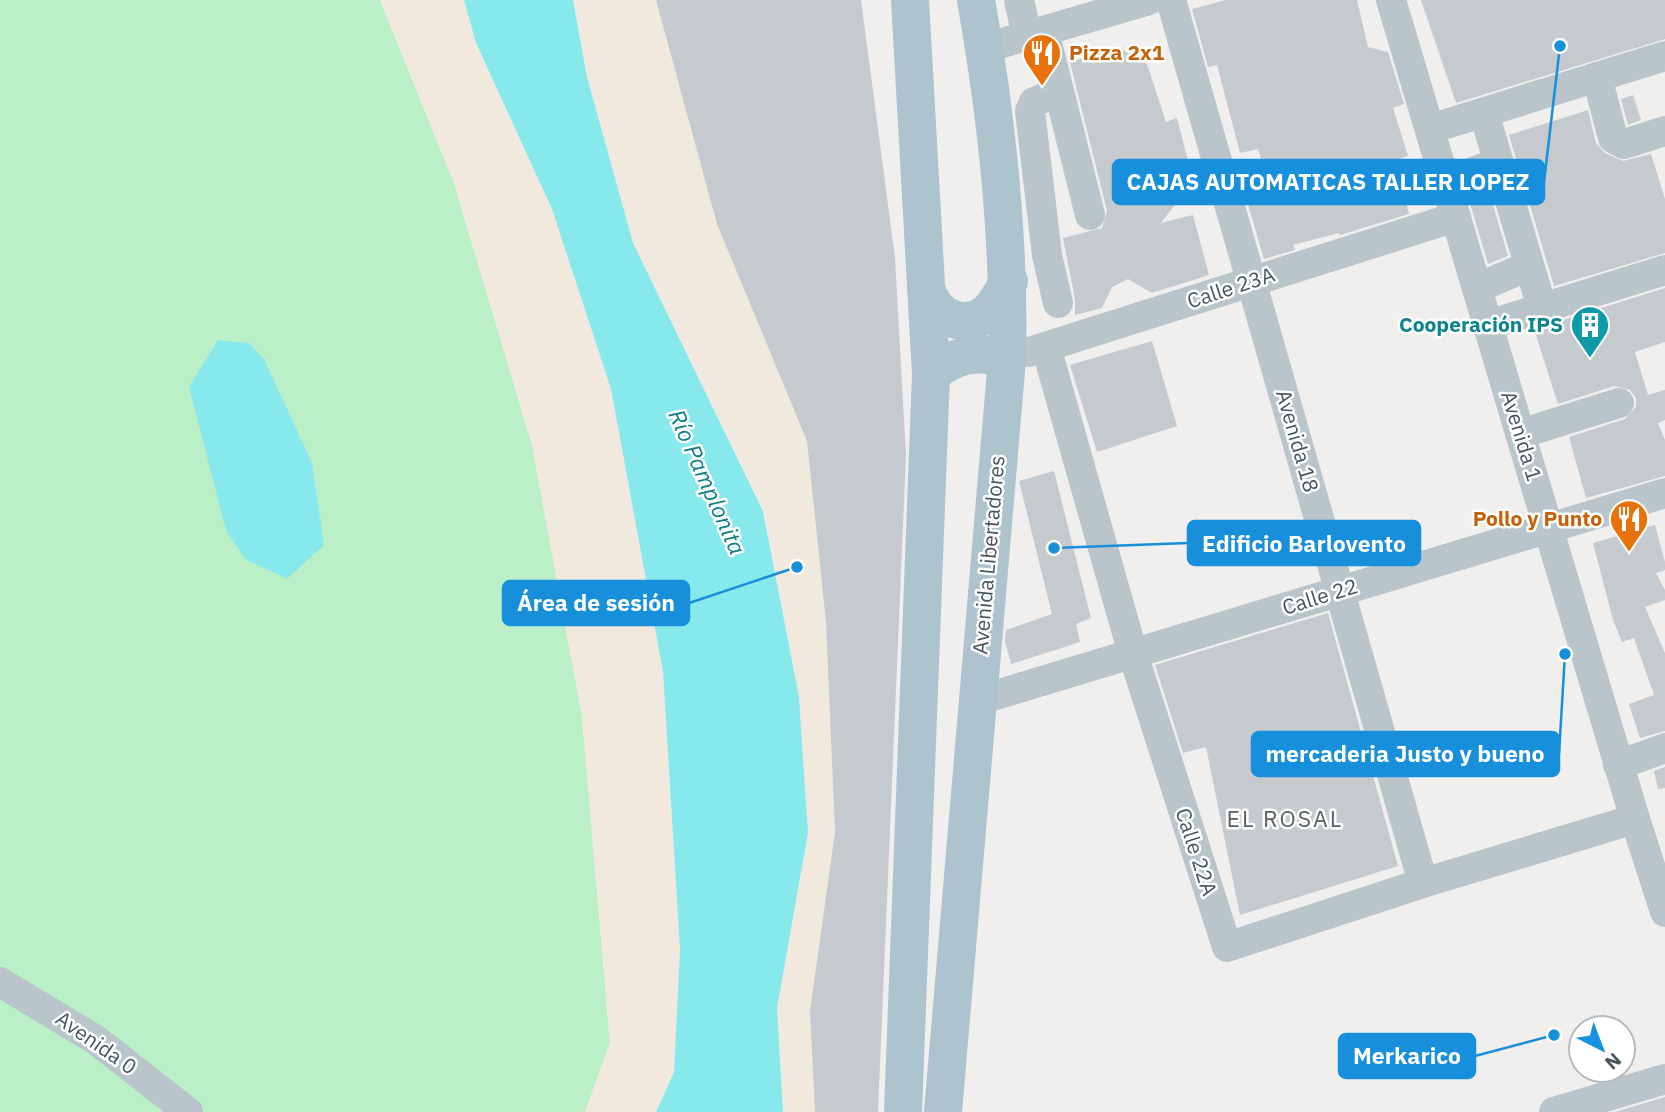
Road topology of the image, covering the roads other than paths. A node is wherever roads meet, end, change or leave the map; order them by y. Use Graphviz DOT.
graph roads {
  1 [pos="910,0"];
  2 [pos="976,0"];
  3 [pos="1019,0"];
  4 [pos="1149,0"];
  5 [pos="1171,0"];
  6 [pos="1391,0"];
  7 [pos="1036,33"];
  8 [pos="985,48"];
  9 [pos="1665,56"];
  10 [pos="1597,77"];
  11 [pos="1058,93"];
  12 [pos="1484,113"];
  13 [pos="1430,129"];
  14 [pos="1665,131"];
  15 [pos="1497,163"];
  16 [pos="1445,182"];
  17 [pos="1090,215"];
  18 [pos="1456,217"];
  19 [pos="1529,267"];
  20 [pos="1665,270"];
  21 [pos="1009,281"];
  22 [pos="1251,282"];
  23 [pos="926,288"];
  24 [pos="1477,288"];
  25 [pos="1058,303"];
  26 [pos="1542,308"];
  27 [pos="1488,325"];
  28 [pos="1046,347"];
  29 [pos="1007,359"];
  30 [pos="931,374"];
  31 [pos="1619,403"];
  32 [pos="1520,433"];
  33 [pos="1665,493"];
  34 [pos="1548,528"];
  35 [pos="1340,591"];
  36 [pos="1133,654"];
  37 [pos="976,701"];
  38 [pos="1665,748"];
  39 [pos="1618,765"];
  40 [pos="1634,819"];
  41 [pos="1659,871"];
  42 [pos="1423,883"];
  43 [pos="1665,912"];
  44 [pos="0,982"];
  45 [pos="1665,1079"];
  46 [pos="188,1112"];
  47 [pos="902,1112"];
  48 [pos="943,1112"];
  49 [pos="1554,1112"];
  1 -- 23 [label="main road"];
  2 -- 8 [label="main road, Avenida Libertadores"];
  3 -- 7 [label="street"];
  4 -- 7 [label="street"];
  5 -- 22 [label="street, Avenida 18"];
  6 -- 13 [label="street, Avenida 1"];
  7 -- 8 [label="street"];
  7 -- 11 [label="street"];
  8 -- 21 [label="main road, Avenida Libertadores"];
  9 -- 10 [label="street"];
  10 -- 12 [label="street"];
  10 -- 14 [label="street"];
  11 -- 17 [label="street"];
  11 -- 25 [label="street"];
  12 -- 13 [label="street"];
  12 -- 15 [label="street"];
  13 -- 16 [label="street, Avenida 1"];
  15 -- 16 [label="street"];
  15 -- 19 [label="street"];
  16 -- 18 [label="street, Avenida 1"];
  18 -- 22 [label="street, Calle 23A"];
  18 -- 24 [label="street, Avenida 1"];
  19 -- 24 [label="street"];
  19 -- 26 [label="street"];
  20 -- 26 [label="street"];
  21 -- 23 [label="main road"];
  21 -- 29 [label="main road, Avenida Libertadores"];
  22 -- 28 [label="street, Calle 23A"];
  22 -- 35 [label="street, Avenida 18"];
  23 -- 30 [label="main road"];
  24 -- 27 [label="street, Avenida 1"];
  26 -- 27 [label="street"];
  27 -- 32 [label="street, Avenida 1"];
  28 -- 29 [label="street, Calle 23A"];
  28 -- 36 [label="street, Calle 22A"];
  29 -- 30 [label="main road"];
  29 -- 37 [label="main road, Avenida Libertadores"];
  30 -- 47 [label="main road"];
  31 -- 32 [label="street"];
  32 -- 34 [label="street, Avenida 1"];
  33 -- 34 [label="street, Calle 22"];
  34 -- 35 [label="street, Calle 22"];
  34 -- 39 [label="street, Avenida 1"];
  35 -- 36 [label="street, Calle 22"];
  35 -- 42 [label="street, Avenida 18"];
  36 -- 37 [label="street, Calle 22"];
  36 -- 42 [label="street, Calle 22A"];
  37 -- 48 [label="main road, Avenida Libertadores"];
  38 -- 39 [label="street"];
  39 -- 40 [label="street, Avenida 1"];
  40 -- 41 [label="street, Avenida 1"];
  40 -- 42 [label="street, Calle 22A"];
  41 -- 43 [label="street, Avenida 1"];
  44 -- 46 [label="street, Avenida 0"];
  45 -- 49 [label="street"];
}
